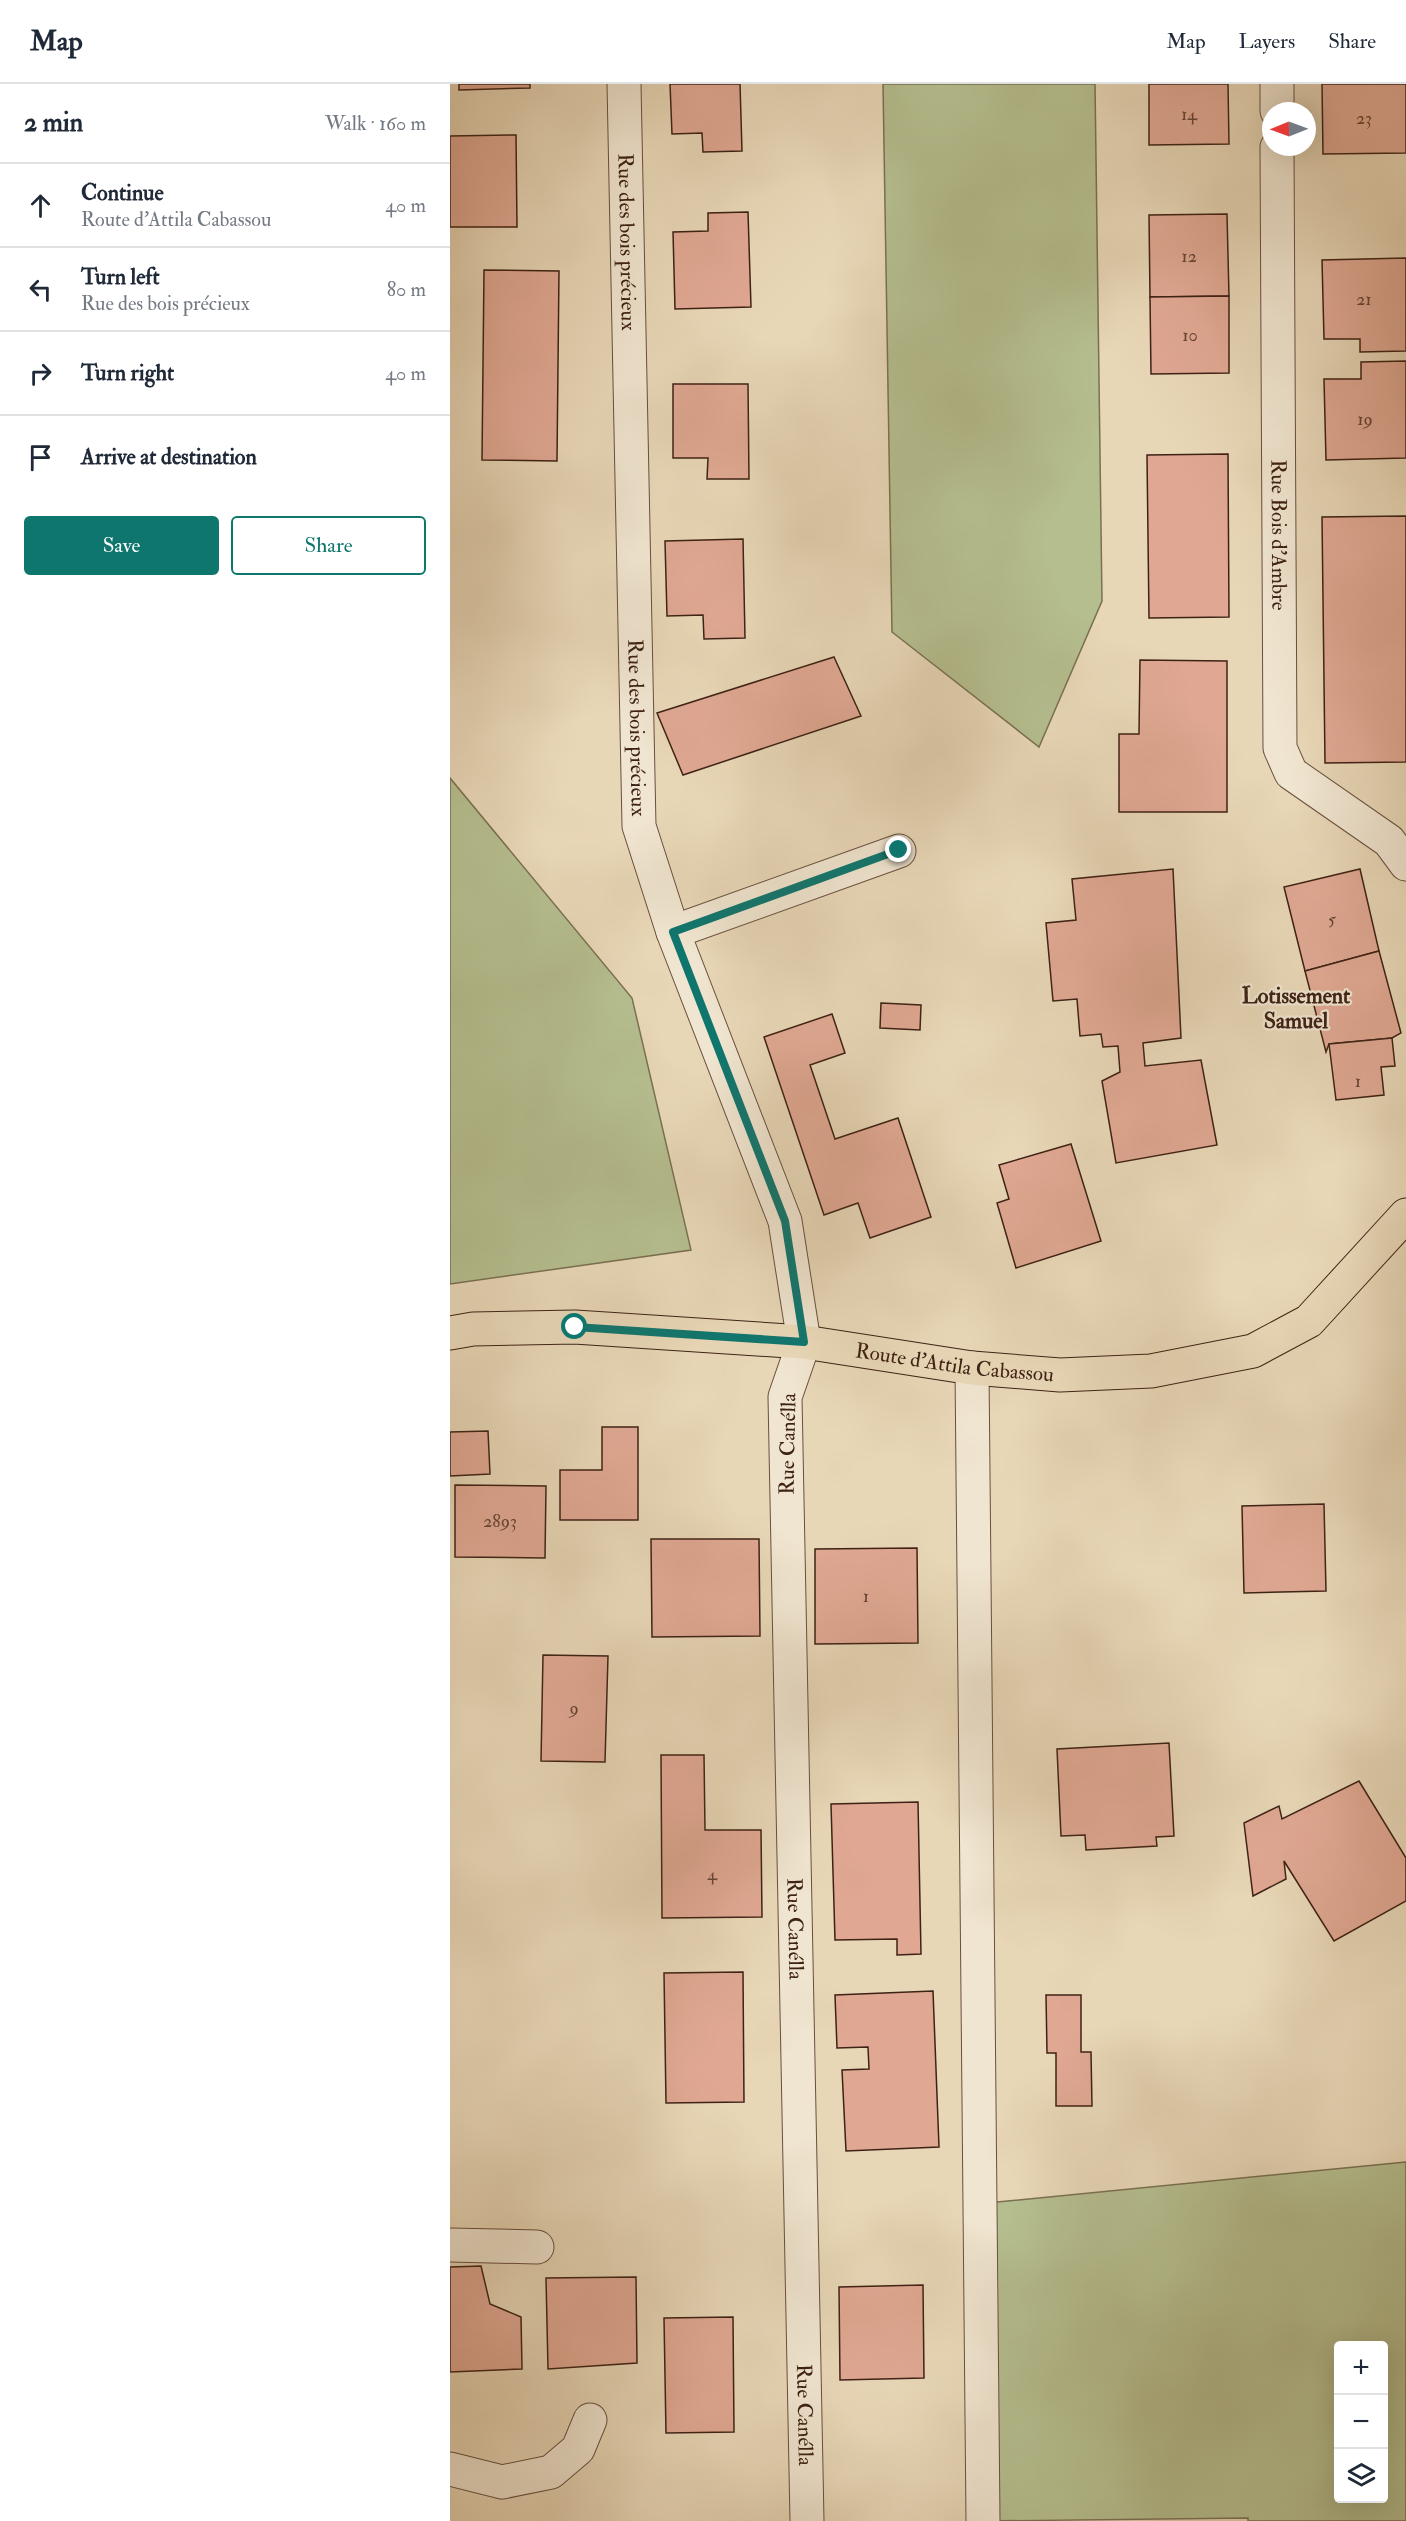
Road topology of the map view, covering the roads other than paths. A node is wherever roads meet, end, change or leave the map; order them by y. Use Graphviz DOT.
graph roads {
  1 [pos="624,84"];
  2 [pos="1276,84"];
  3 [pos="1277,102"];
  4 [pos="1277,156"];
  5 [pos="899,850"];
  6 [pos="1406,864"];
  7 [pos="673,932"];
  8 [pos="1406,1215"];
  9 [pos="450,1333"];
  10 [pos="804,1342"];
  11 [pos="972,1368"];
  12 [pos="450,2245"];
  13 [pos="537,2247"];
  14 [pos="590,2420"];
  15 [pos="450,2469"];
  16 [pos="807,2521"];
  17 [pos="983,2521"];
  1 -- 7 [label="street, Rue des bois précieux"];
  2 -- 3 [label="street"];
  4 -- 6 [label="street, Rue Bois d'Ambre"];
  5 -- 7 [label="street"];
  7 -- 10 [label="street, Rue des bois précieux"];
  8 -- 11 [label="main road, Route d'Attila Cabassou"];
  9 -- 10 [label="main road, Route d'Attila Cabassou"];
  10 -- 11 [label="main road, Route d'Attila Cabassou"];
  10 -- 16 [label="street, Rue Canélla"];
  11 -- 17 [label="street"];
  12 -- 13 [label="street"];
  14 -- 15 [label="street"];
}
